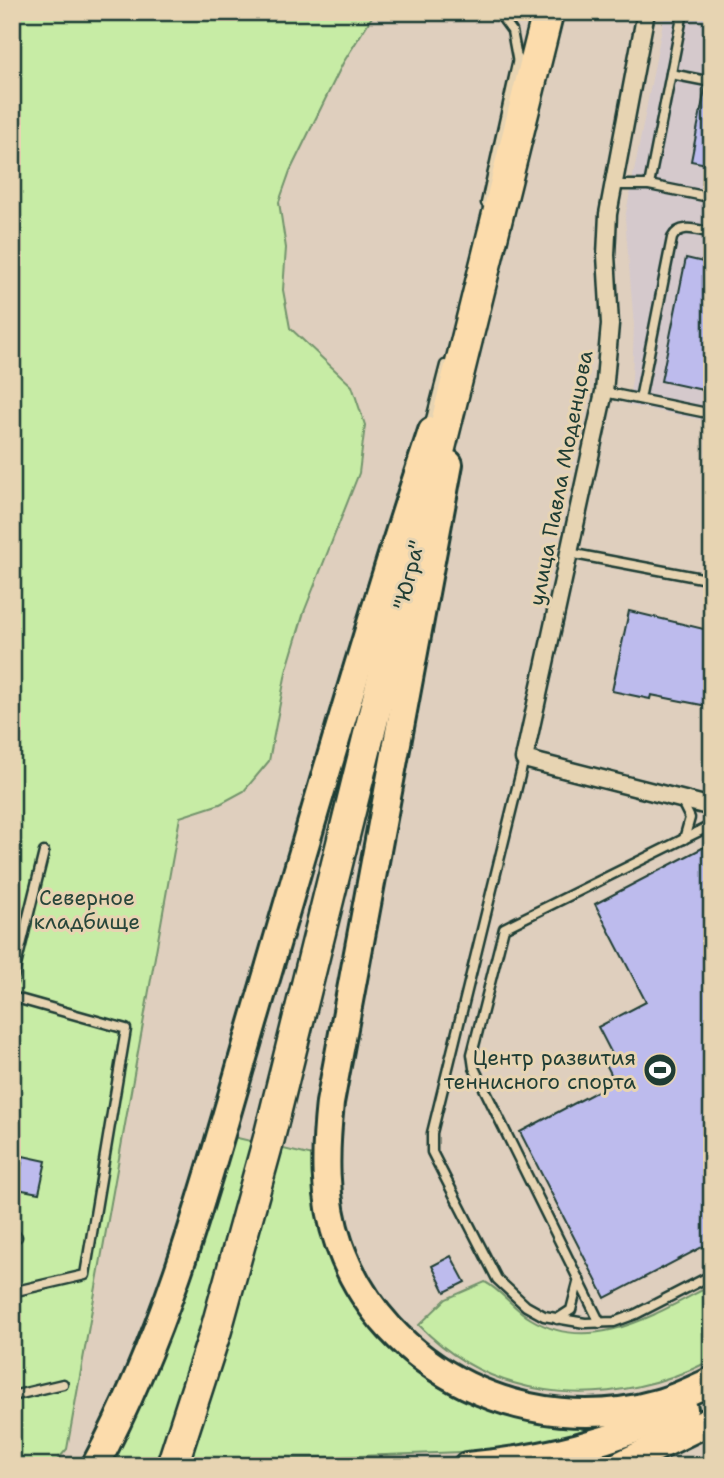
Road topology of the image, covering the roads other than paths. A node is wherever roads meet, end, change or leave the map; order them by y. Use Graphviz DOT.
graph roads {
  1 [pos="498,12"];
  2 [pos="548,12"];
  3 [pos="646,12"];
  4 [pos="683,12"];
  5 [pos="518,59"];
  6 [pos="671,74"];
  7 [pos="712,82"];
  8 [pos="517,141"];
  9 [pos="612,185"];
  10 [pos="649,185"];
  11 [pos="704,195"];
  12 [pos="482,217"];
  13 [pos="712,233"];
  14 [pos="489,256"];
  15 [pos="447,360"];
  16 [pos="604,392"];
  17 [pos="640,399"];
  18 [pos="712,414"];
  19 [pos="412,490"];
  20 [pos="569,553"];
  21 [pos="712,580"];
  22 [pos="524,759"];
  23 [pos="679,799"];
  24 [pos="712,807"];
  25 [pos="712,825"];
  26 [pos="684,839"];
  27 [pos="44,852"];
  28 [pos="12,982"];
  29 [pos="12,997"];
  30 [pos="712,1275"];
  31 [pos="579,1279"];
  32 [pos="12,1292"];
  33 [pos="544,1316"];
  34 [pos="600,1323"];
  35 [pos="712,1381"];
  36 [pos="63,1384"];
  37 [pos="12,1396"];
  38 [pos="712,1396"];
  39 [pos="712,1420"];
  40 [pos="619,1465"];
  41 [pos="95,1466"];
  42 [pos="172,1466"];
  43 [pos="467,1466"];
  1 -- 5 [label="lane"];
  2 -- 8 [label="highway, \"Югра\""];
  3 -- 9 [label="street, улица Павла Моденцова"];
  4 -- 6 [label="lane"];
  5 -- 8 [label="lane"];
  5 -- 12 [label="lane"];
  6 -- 7 [label="lane"];
  6 -- 10 [label="lane"];
  8 -- 14 [label="highway, \"Югра\""];
  9 -- 10 [label="lane"];
  9 -- 16 [label="street, улица Павла Моденцова"];
  10 -- 11 [label="lane"];
  13 -- 17 [label="lane"];
  14 -- 19 [label="main road"];
  14 -- 35 [label="main road"];
  14 -- 42 [label="highway, \"Югра\""];
  15 -- 19 [label="lane"];
  16 -- 17 [label="lane"];
  16 -- 20 [label="street, улица Павла Моденцова"];
  17 -- 18 [label="lane"];
  19 -- 41 [label="main road"];
  20 -- 21 [label="lane"];
  20 -- 22 [label="street, улица Павла Моденцова"];
  22 -- 23 [label="street"];
  22 -- 33 [label="lane"];
  23 -- 24 [label="street"];
  23 -- 26 [label="lane"];
  25 -- 26 [label="lane"];
  26 -- 31 [label="lane"];
  27 -- 28 [label="lane"];
  29 -- 32 [label="lane"];
  30 -- 34 [label="lane"];
  31 -- 33 [label="lane"];
  31 -- 34 [label="lane"];
  33 -- 34 [label="lane"];
  36 -- 37 [label="lane"];
  38 -- 43 [label="main road"];
  39 -- 40 [label="main road"];
}
